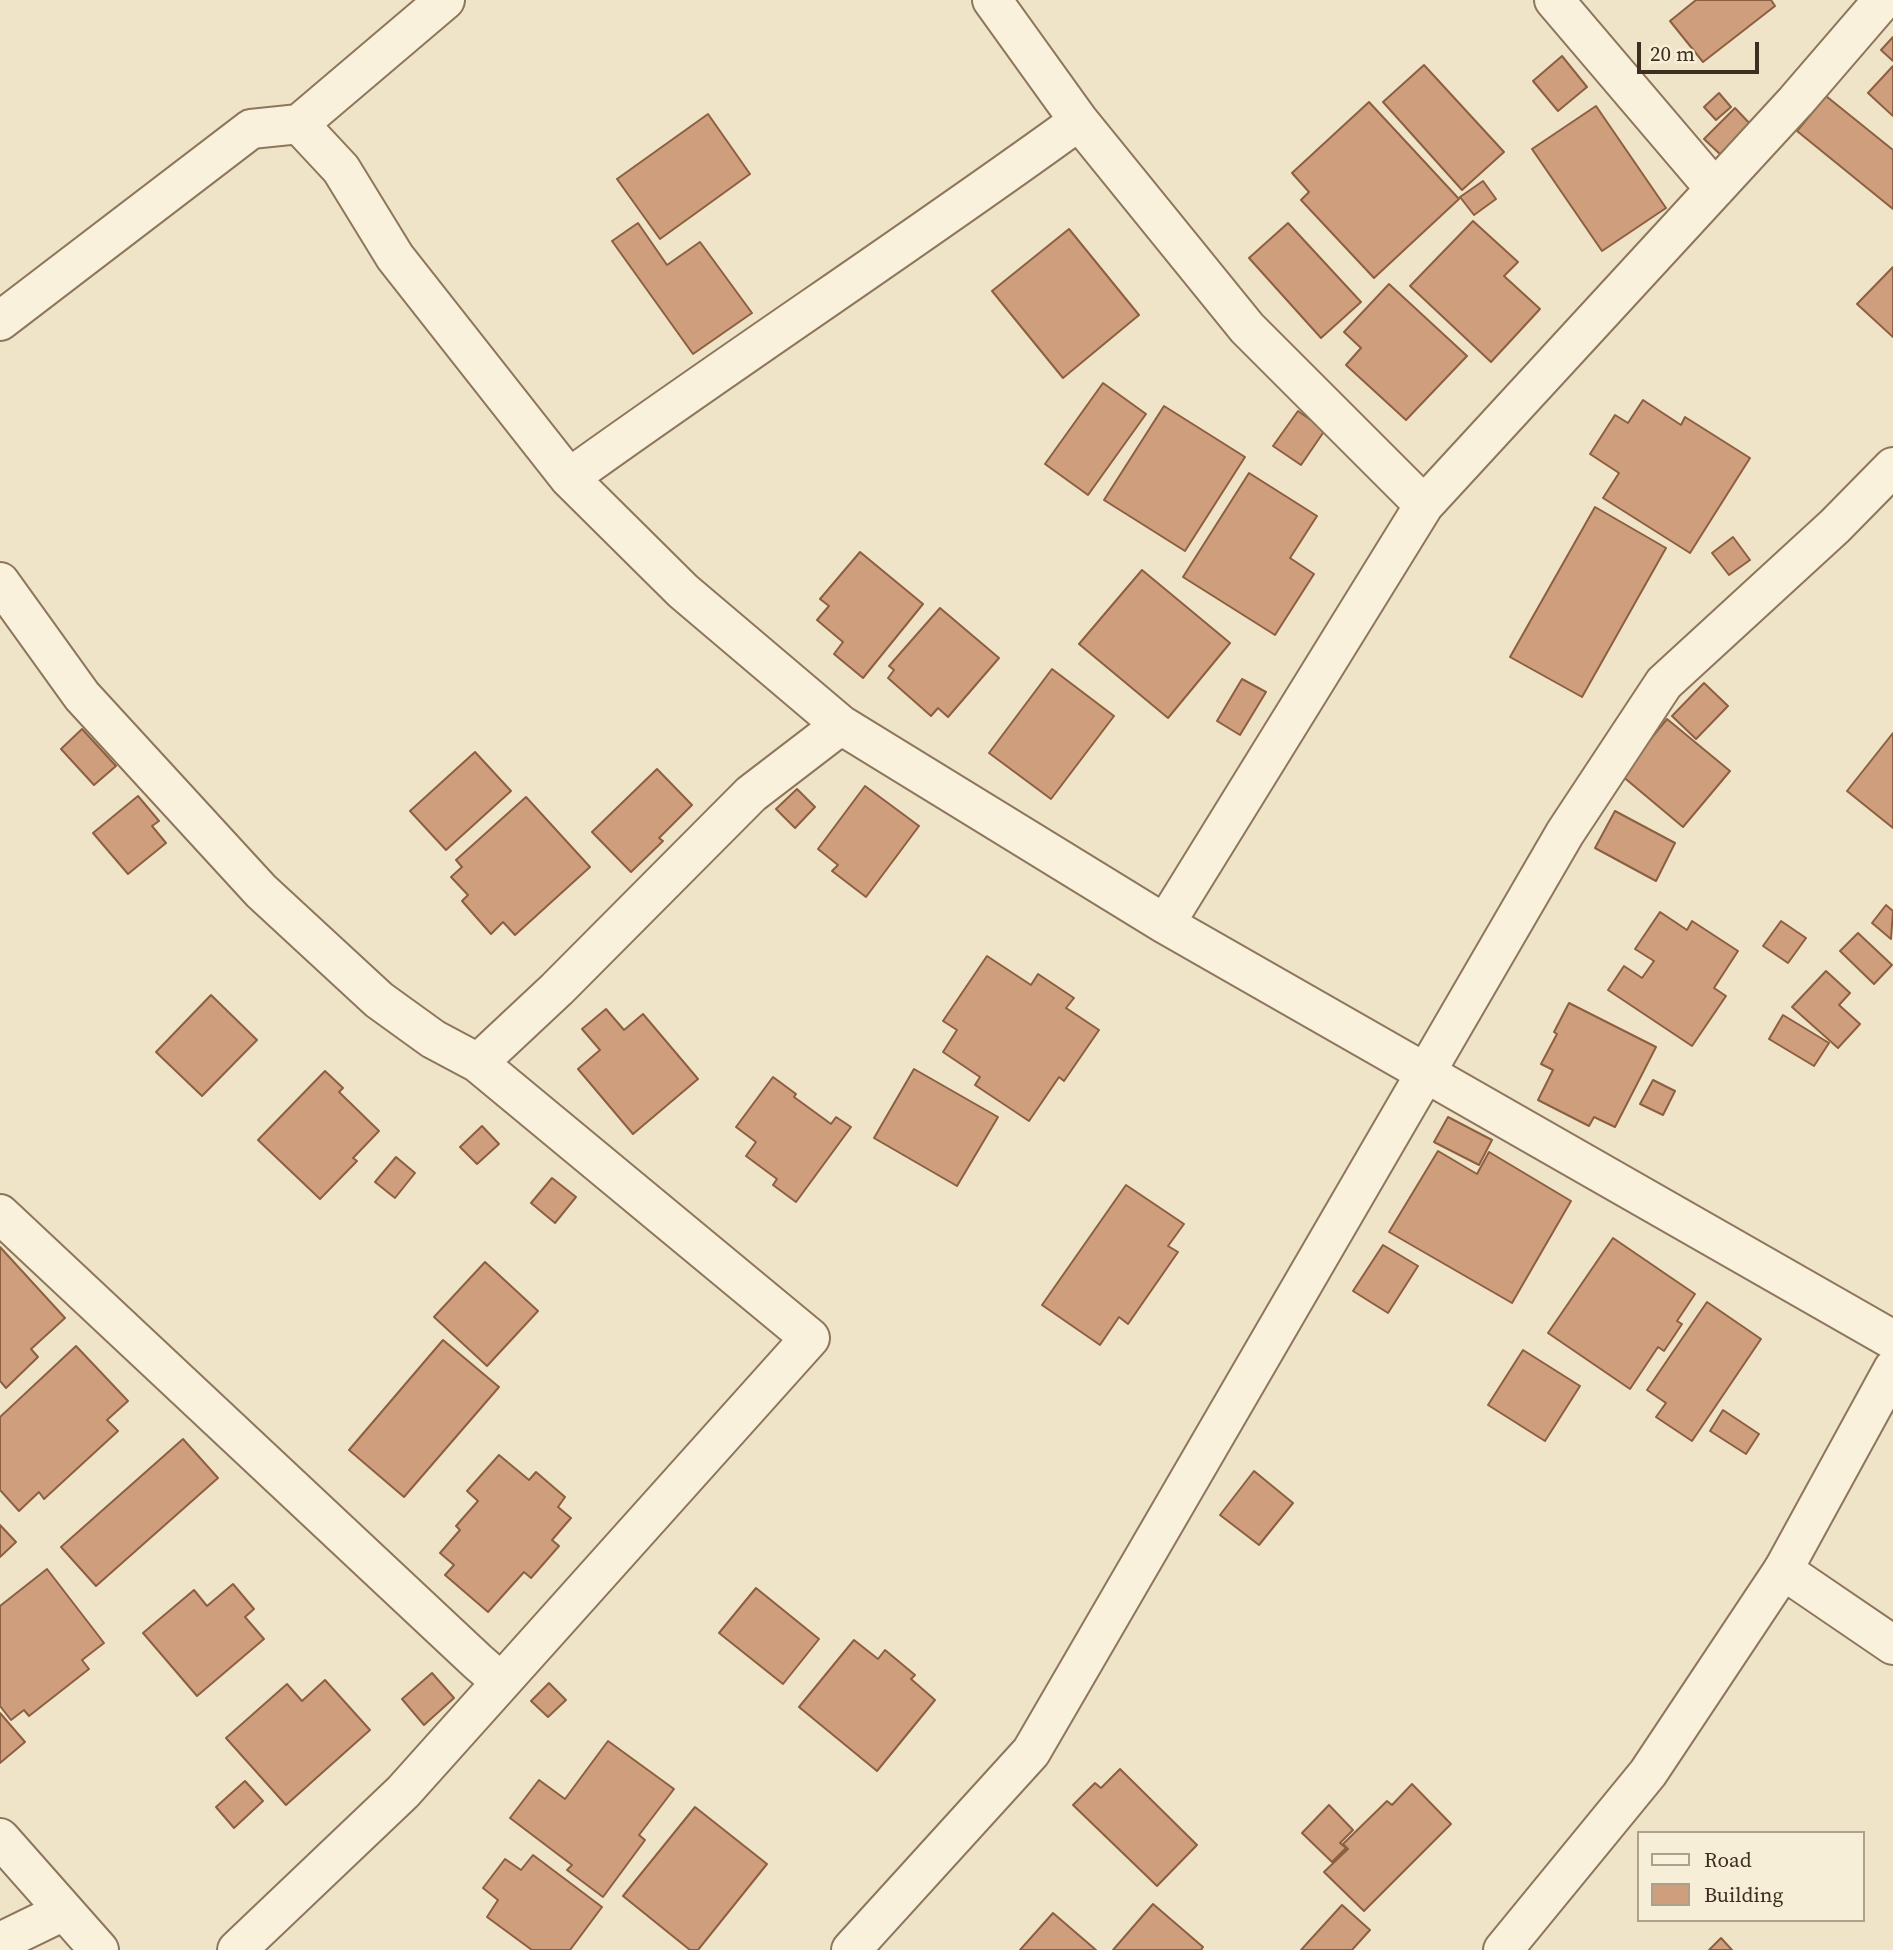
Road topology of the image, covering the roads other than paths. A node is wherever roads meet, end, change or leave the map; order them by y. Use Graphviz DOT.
graph roads {
  1 [pos="445,0"];
  2 [pos="992,0"];
  3 [pos="1554,0"];
  4 [pos="1882,0"];
  5 [pos="1079,121"];
  6 [pos="299,124"];
  7 [pos="1715,189"];
  8 [pos="0,321"];
  9 [pos="1893,467"];
  10 [pos="569,478"];
  11 [pos="1424,506"];
  12 [pos="0,582"];
  13 [pos="841,724"];
  14 [pos="1165,924"];
  15 [pos="478,1063"];
  16 [pos="1426,1073"];
  17 [pos="0,1214"];
  18 [pos="1893,1340"];
  19 [pos="1893,1369"];
  20 [pos="1783,1570"];
  21 [pos="1893,1645"];
  22 [pos="501,1682"];
  23 [pos="0,1838"];
  24 [pos="64,1911"];
  25 [pos="0,1942"];
  26 [pos="99,1950"];
  27 [pos="237,1950"];
  28 [pos="851,1950"];
  29 [pos="1503,1950"];
  1 -- 6 [label="street"];
  2 -- 5 [label="street"];
  3 -- 7 [label="street"];
  4 -- 7 [label="street"];
  5 -- 10 [label="street"];
  5 -- 11 [label="street"];
  6 -- 8 [label="street"];
  6 -- 10 [label="street"];
  7 -- 11 [label="street"];
  9 -- 16 [label="street"];
  10 -- 13 [label="street"];
  11 -- 14 [label="street"];
  12 -- 15 [label="street"];
  13 -- 14 [label="street"];
  13 -- 15 [label="street"];
  14 -- 16 [label="street"];
  15 -- 22 [label="street"];
  16 -- 18 [label="street"];
  16 -- 28 [label="street"];
  17 -- 22 [label="street"];
  19 -- 20 [label="street"];
  20 -- 21 [label="street"];
  20 -- 29 [label="street"];
  22 -- 27 [label="street"];
  23 -- 24 [label="street"];
  24 -- 25 [label="street"];
  24 -- 26 [label="street"];
}
